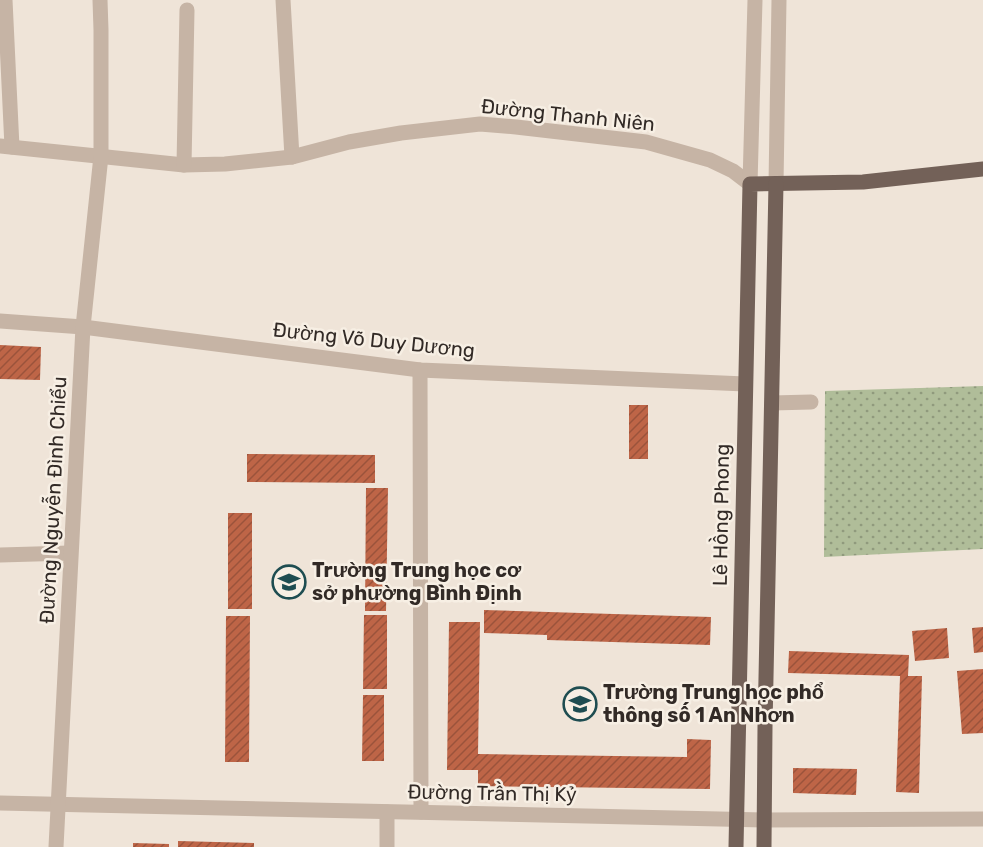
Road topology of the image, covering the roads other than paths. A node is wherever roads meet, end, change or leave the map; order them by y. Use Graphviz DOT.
graph roads {
  1 [pos="5,0"];
  2 [pos="100,0"];
  3 [pos="283,0"];
  4 [pos="755,0"];
  5 [pos="779,0"];
  6 [pos="187,10"];
  7 [pos="6,147"];
  8 [pos="101,156"];
  9 [pos="292,157"];
  10 [pos="184,165"];
  11 [pos="983,170"];
  12 [pos="750,184"];
  13 [pos="776,184"];
  14 [pos="0,321"];
  15 [pos="83,327"];
  16 [pos="420,370"];
  17 [pos="745,384"];
  18 [pos="811,402"];
  19 [pos="772,403"];
  20 [pos="744,438"];
  21 [pos="771,438"];
  22 [pos="70,553"];
  23 [pos="0,555"];
  24 [pos="738,725"];
  25 [pos="765,727"];
  26 [pos="0,803"];
  27 [pos="58,804"];
  28 [pos="387,812"];
  29 [pos="422,812"];
  30 [pos="983,819"];
  31 [pos="736,820"];
  32 [pos="764,820"];
  33 [pos="56,847"];
  34 [pos="387,847"];
  35 [pos="736,847"];
  36 [pos="764,847"];
  1 -- 7 [label="street"];
  2 -- 8 [label="street, Đường Nguyễn Đình Chiểu"];
  3 -- 9 [label="street"];
  4 -- 12 [label="street"];
  5 -- 13 [label="street"];
  6 -- 10 [label="street"];
  7 -- 8 [label="street, Đường Thanh Niên"];
  8 -- 10 [label="street, Đường Thanh Niên"];
  8 -- 15 [label="street, Đường Nguyễn Đình Chiểu"];
  9 -- 10 [label="street, Đường Thanh Niên"];
  9 -- 12 [label="street, Đường Thanh Niên"];
  11 -- 13 [label="main road"];
  12 -- 13 [label="main road"];
  12 -- 17 [label="main road, Lê Hồng Phong"];
  13 -- 19 [label="main road"];
  14 -- 15 [label="street, Đường Võ Duy Dương"];
  15 -- 16 [label="street, Đường Võ Duy Dương"];
  15 -- 22 [label="street, Đường Nguyễn Đình Chiểu"];
  16 -- 17 [label="street, Đường Võ Duy Dương"];
  16 -- 29 [label="street"];
  17 -- 20 [label="main road, Lê Hồng Phong"];
  18 -- 19 [label="street"];
  19 -- 21 [label="main road"];
  20 -- 21 [label="main road"];
  20 -- 24 [label="main road, Lê Hồng Phong"];
  21 -- 25 [label="main road"];
  22 -- 23 [label="street"];
  22 -- 27 [label="street, Đường Nguyễn Đình Chiểu"];
  24 -- 25 [label="main road"];
  24 -- 31 [label="main road, Lê Hồng Phong"];
  25 -- 32 [label="main road"];
  26 -- 27 [label="street, Đường Trần Thị Kỷ"];
  27 -- 28 [label="street, Đường Trần Thị Kỷ"];
  27 -- 33 [label="street, Đường Nguyễn Đình Chiểu"];
  28 -- 29 [label="street, Đường Trần Thị Kỷ"];
  28 -- 34 [label="street"];
  29 -- 31 [label="street, Đường Trần Thị Kỷ"];
  30 -- 32 [label="street, Đường Trần Thị Kỷ"];
  31 -- 32 [label="street, Đường Trần Thị Kỷ"];
  31 -- 35 [label="main road, Lê Hồng Phong"];
  32 -- 36 [label="main road"];
}
